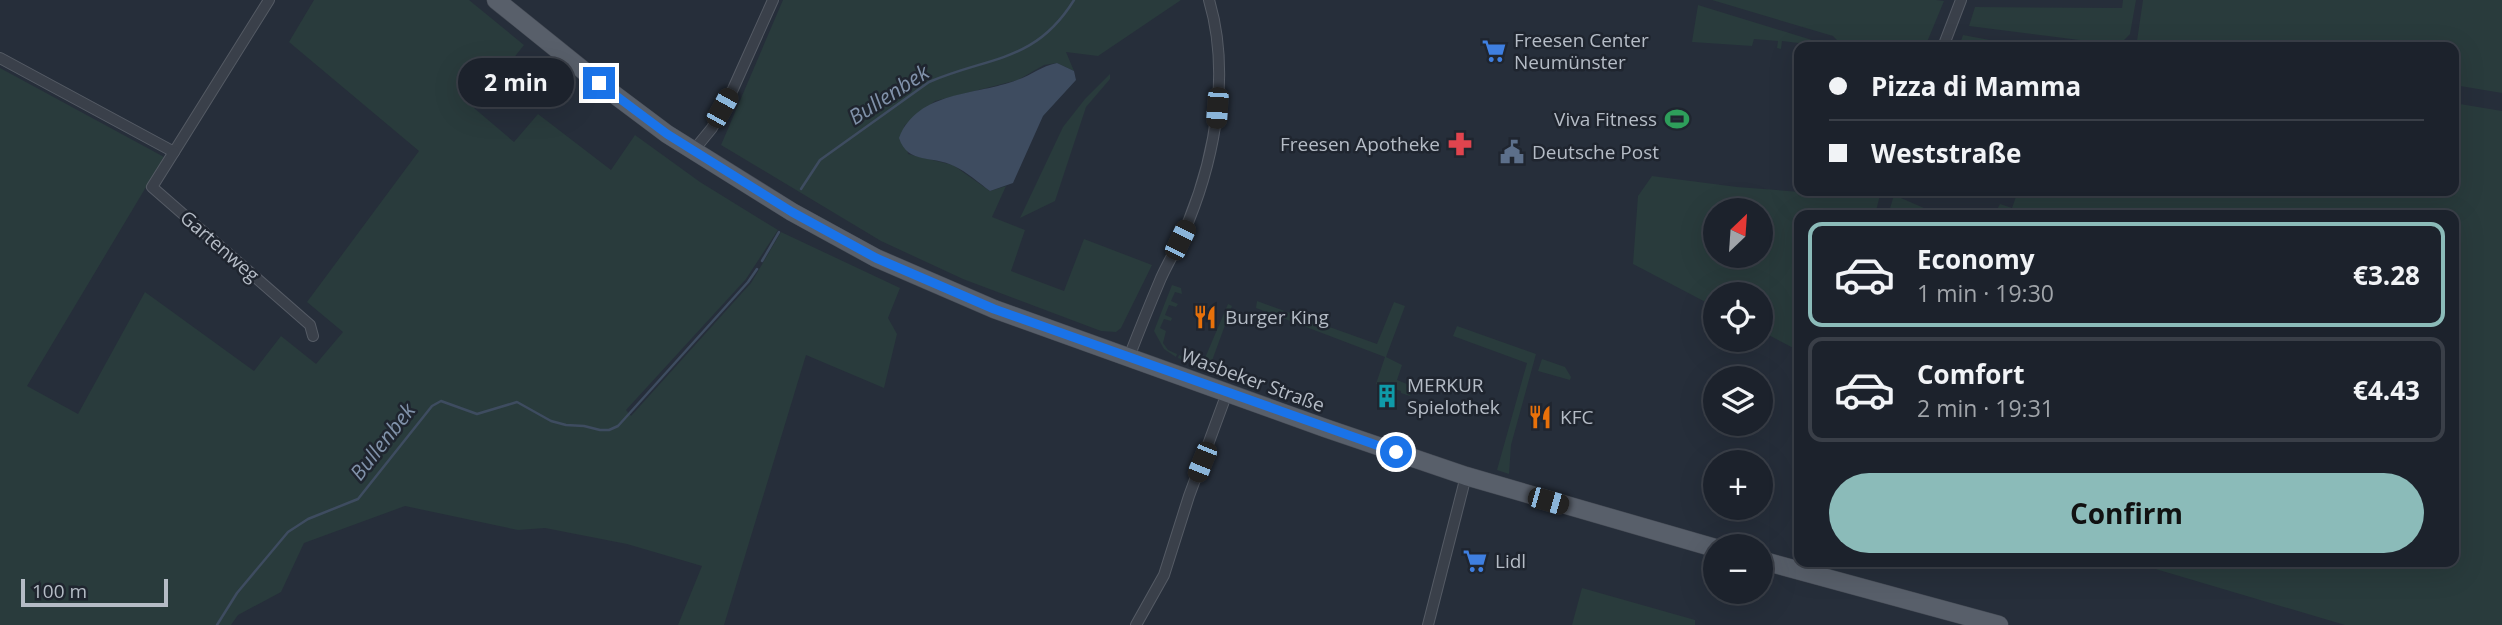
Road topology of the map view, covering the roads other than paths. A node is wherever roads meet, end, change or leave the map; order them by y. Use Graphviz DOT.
graph roads {
  1 [pos="268,0"];
  2 [pos="496,0"];
  3 [pos="773,0"];
  4 [pos="1209,0"];
  5 [pos="1961,0"];
  6 [pos="1945,42"];
  7 [pos="0,58"];
  8 [pos="694,150"];
  9 [pos="174,152"];
  10 [pos="313,336"];
  11 [pos="1129,357"];
  12 [pos="1227,393"];
  13 [pos="1466,476"];
  14 [pos="1703,545"];
  15 [pos="1773,564"];
  16 [pos="1960,620"];
  17 [pos="1136,625"];
  18 [pos="1428,625"];
  19 [pos="2000,625"];
  1 -- 9 [label="street, Gartenweg"];
  2 -- 8 [label="main road, Wasbeker Straße"];
  3 -- 8 [label="street"];
  4 -- 11 [label="street"];
  5 -- 6 [label="street"];
  7 -- 9 [label="street"];
  8 -- 11 [label="main road, Wasbeker Straße"];
  9 -- 10 [label="street, Gartenweg"];
  11 -- 12 [label="main road, Wasbeker Straße"];
  12 -- 13 [label="main road, Wasbeker Straße"];
  12 -- 17 [label="street"];
  13 -- 14 [label="main road, Wasbeker Straße"];
  13 -- 18 [label="street"];
  15 -- 16 [label="main road"];
  16 -- 19 [label="main road"];
}
